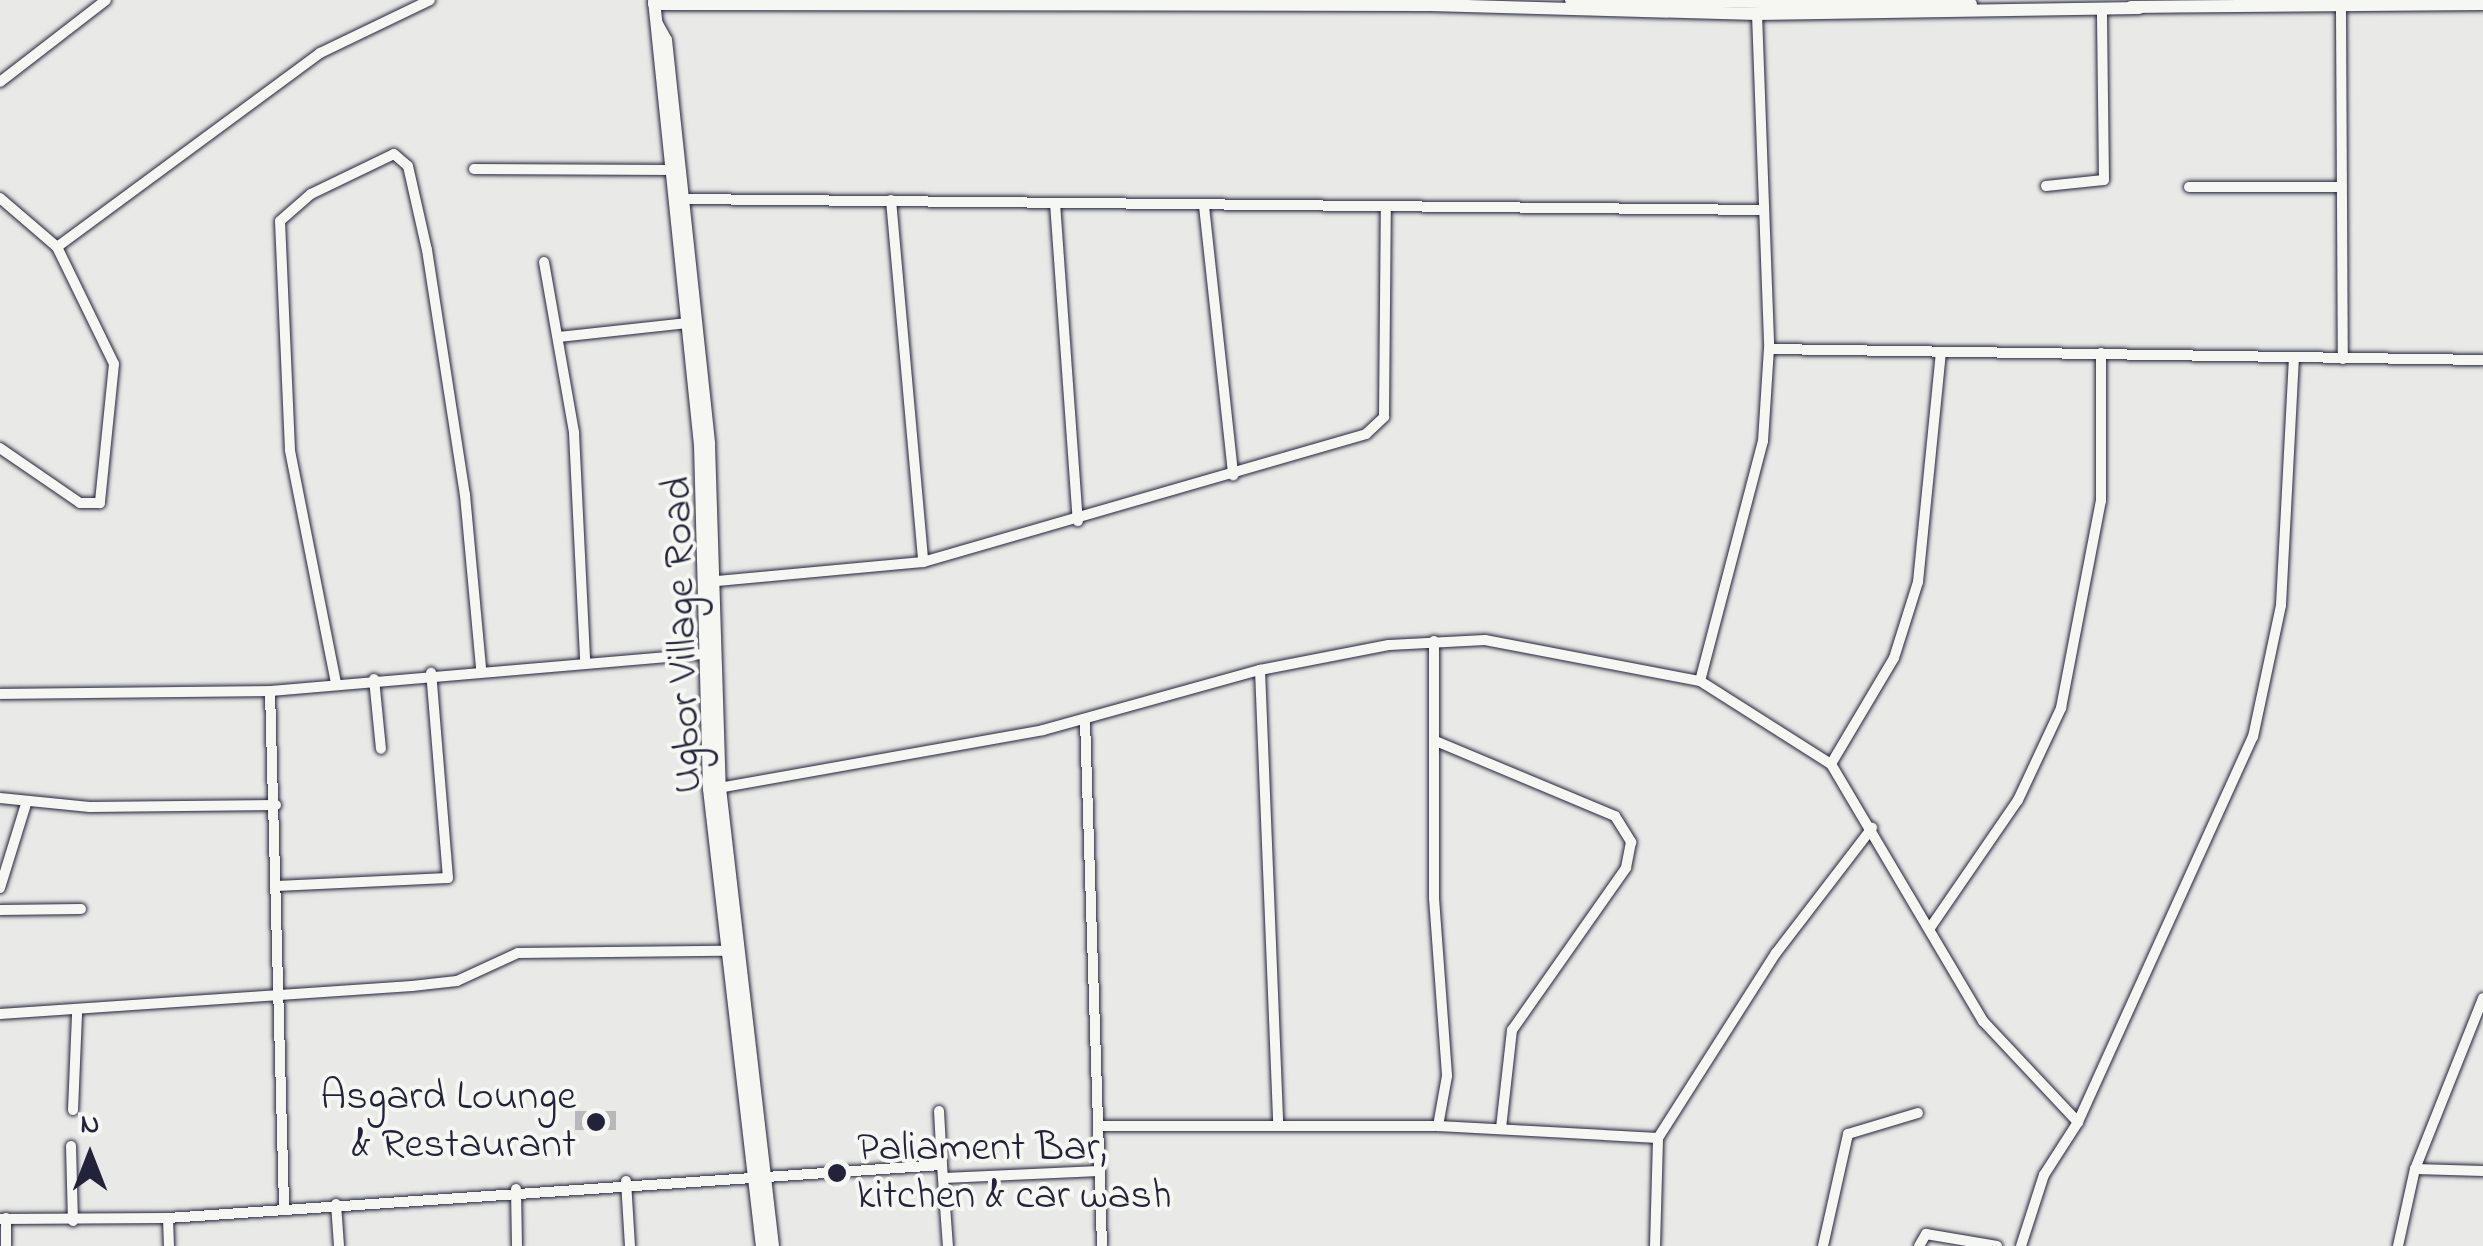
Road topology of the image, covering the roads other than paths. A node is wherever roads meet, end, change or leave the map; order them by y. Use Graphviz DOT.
graph roads {
  1 [pos="106,0"];
  2 [pos="430,0"];
  3 [pos="1571,0"];
  4 [pos="654,2"];
  5 [pos="1430,2"];
  6 [pos="2483,2"];
  7 [pos="1745,8"];
  8 [pos="2139,8"];
  9 [pos="2341,10"];
  10 [pos="2102,12"];
  11 [pos="656,24"];
  12 [pos="0,82"];
  13 [pos="474,169"];
  14 [pos="670,170"];
  15 [pos="2046,186"];
  16 [pos="2190,187"];
  17 [pos="2340,187"];
  18 [pos="0,198"];
  19 [pos="680,199"];
  20 [pos="892,200"];
  21 [pos="1055,203"];
  22 [pos="1204,206"];
  23 [pos="1386,208"];
  24 [pos="1763,210"];
  25 [pos="57,247"];
  26 [pos="544,262"];
  27 [pos="686,323"];
  28 [pos="558,338"];
  29 [pos="1769,349"];
  30 [pos="1941,352"];
  31 [pos="2101,353"];
  32 [pos="2294,358"];
  33 [pos="2343,360"];
  34 [pos="2483,360"];
  35 [pos="0,448"];
  36 [pos="1232,476"];
  37 [pos="1078,522"];
  38 [pos="923,562"];
  39 [pos="710,582"];
  40 [pos="1434,641"];
  41 [pos="706,654"];
  42 [pos="586,662"];
  43 [pos="481,669"];
  44 [pos="1260,670"];
  45 [pos="432,673"];
  46 [pos="374,679"];
  47 [pos="1700,682"];
  48 [pos="336,684"];
  49 [pos="270,691"];
  50 [pos="0,694"];
  51 [pos="1084,720"];
  52 [pos="1438,742"];
  53 [pos="382,749"];
  54 [pos="1830,764"];
  55 [pos="714,788"];
  56 [pos="0,798"];
  57 [pos="27,801"];
  58 [pos="276,805"];
  59 [pos="1872,828"];
  60 [pos="276,886"];
  61 [pos="0,888"];
  62 [pos="81,909"];
  63 [pos="0,910"];
  64 [pos="1930,928"];
  65 [pos="724,951"];
  66 [pos="277,996"];
  67 [pos="2483,998"];
  68 [pos="77,1013"];
  69 [pos="0,1014"];
  70 [pos="73,1110"];
  71 [pos="939,1111"];
  72 [pos="1918,1114"];
  73 [pos="2078,1122"];
  74 [pos="1098,1126"];
  75 [pos="1278,1126"];
  76 [pos="1438,1126"];
  77 [pos="1502,1128"];
  78 [pos="1658,1138"];
  79 [pos="71,1146"];
  80 [pos="2415,1169"];
  81 [pos="943,1171"];
  82 [pos="1099,1171"];
  83 [pos="2483,1171"];
  84 [pos="760,1173"];
  85 [pos="626,1181"];
  86 [pos="516,1189"];
  87 [pos="336,1204"];
  88 [pos="284,1206"];
  89 [pos="168,1218"];
  90 [pos="3,1219"];
  91 [pos="72,1220"];
  92 [pos="6,1246"];
  93 [pos="169,1246"];
  94 [pos="339,1246"];
  95 [pos="517,1246"];
  96 [pos="630,1246"];
  97 [pos="762,1246"];
  98 [pos="773,1246"];
  99 [pos="948,1246"];
  100 [pos="1102,1246"];
  101 [pos="1655,1246"];
  102 [pos="1823,1246"];
  103 [pos="1919,1246"];
  104 [pos="1996,1246"];
  105 [pos="2021,1246"];
  106 [pos="2398,1246"];
  1 -- 12 [label="street"];
  2 -- 25 [label="street"];
  3 -- 7 [label="street"];
  4 -- 5 [label="street"];
  4 -- 11 [label="street, Ugbor Village Road"];
  5 -- 7 [label="street"];
  6 -- 9 [label="street"];
  7 -- 8 [label="street"];
  7 -- 10 [label="street"];
  7 -- 24 [label="street"];
  8 -- 9 [label="street"];
  8 -- 10 [label="street"];
  9 -- 17 [label="street"];
  10 -- 15 [label="street"];
  11 -- 14 [label="street, Ugbor Village Road"];
  11 -- 19 [label="street, Ugbor Village Road"];
  13 -- 14 [label="street"];
  14 -- 19 [label="street, Ugbor Village Road"];
  16 -- 17 [label="street"];
  17 -- 33 [label="street"];
  18 -- 25 [label="street"];
  19 -- 20 [label="street"];
  19 -- 27 [label="street, Ugbor Village Road"];
  19 -- 39 [label="street, Ugbor Village Road"];
  20 -- 21 [label="street"];
  20 -- 38 [label="street"];
  21 -- 22 [label="street"];
  21 -- 37 [label="street"];
  22 -- 23 [label="street"];
  22 -- 36 [label="street"];
  23 -- 24 [label="street"];
  23 -- 36 [label="street"];
  24 -- 29 [label="street"];
  25 -- 35 [label="street"];
  26 -- 28 [label="street"];
  27 -- 28 [label="street"];
  27 -- 39 [label="street, Ugbor Village Road"];
  28 -- 42 [label="street"];
  29 -- 30 [label="street"];
  29 -- 47 [label="street"];
  30 -- 31 [label="street"];
  30 -- 54 [label="street"];
  31 -- 32 [label="street"];
  31 -- 64 [label="street"];
  32 -- 33 [label="street"];
  32 -- 73 [label="street"];
  33 -- 34 [label="street"];
  36 -- 37 [label="street"];
  37 -- 38 [label="street"];
  38 -- 39 [label="street"];
  39 -- 41 [label="street, Ugbor Village Road"];
  39 -- 55 [label="street, Ugbor Village Road"];
  40 -- 44 [label="street"];
  40 -- 47 [label="street"];
  40 -- 52 [label="street"];
  41 -- 42 [label="street"];
  41 -- 55 [label="street, Ugbor Village Road"];
  42 -- 43 [label="street"];
  43 -- 45 [label="street"];
  43 -- 48 [label="street"];
  44 -- 51 [label="street"];
  44 -- 75 [label="street"];
  45 -- 46 [label="street"];
  45 -- 60 [label="street"];
  46 -- 48 [label="street"];
  46 -- 53 [label="street"];
  47 -- 54 [label="street"];
  48 -- 49 [label="street"];
  49 -- 50 [label="street"];
  49 -- 58 [label="street"];
  51 -- 55 [label="street"];
  51 -- 74 [label="street"];
  52 -- 76 [label="street"];
  52 -- 77 [label="street"];
  54 -- 59 [label="street"];
  55 -- 65 [label="street, Ugbor Village Road"];
  55 -- 84 [label="street, Ugbor Village Road"];
  56 -- 57 [label="street"];
  57 -- 58 [label="street"];
  57 -- 61 [label="street"];
  58 -- 60 [label="street"];
  59 -- 64 [label="street"];
  59 -- 78 [label="street"];
  60 -- 66 [label="street"];
  62 -- 63 [label="street"];
  64 -- 73 [label="street"];
  65 -- 66 [label="street"];
  65 -- 84 [label="street, Ugbor Village Road"];
  66 -- 68 [label="street"];
  66 -- 88 [label="street"];
  67 -- 80 [label="street"];
  68 -- 69 [label="street"];
  68 -- 70 [label="street"];
  71 -- 81 [label="street"];
  72 -- 102 [label="street"];
  73 -- 105 [label="street"];
  74 -- 75 [label="street"];
  74 -- 82 [label="street"];
  75 -- 76 [label="street"];
  76 -- 77 [label="street"];
  77 -- 78 [label="street"];
  78 -- 101 [label="street"];
  79 -- 91 [label="street"];
  80 -- 83 [label="street"];
  80 -- 106 [label="street"];
  81 -- 82 [label="street"];
  81 -- 84 [label="street"];
  81 -- 99 [label="street"];
  82 -- 100 [label="street"];
  84 -- 85 [label="street"];
  84 -- 97 [label="street, Ugbor Village Road"];
  84 -- 98 [label="street, Ugbor Village Road"];
  85 -- 86 [label="street"];
  85 -- 96 [label="street"];
  86 -- 87 [label="street"];
  86 -- 95 [label="street"];
  87 -- 88 [label="street"];
  87 -- 94 [label="street"];
  88 -- 89 [label="street"];
  89 -- 91 [label="street"];
  89 -- 93 [label="street"];
  90 -- 91 [label="street"];
  90 -- 92 [label="street"];
  103 -- 104 [label="street"];
}
